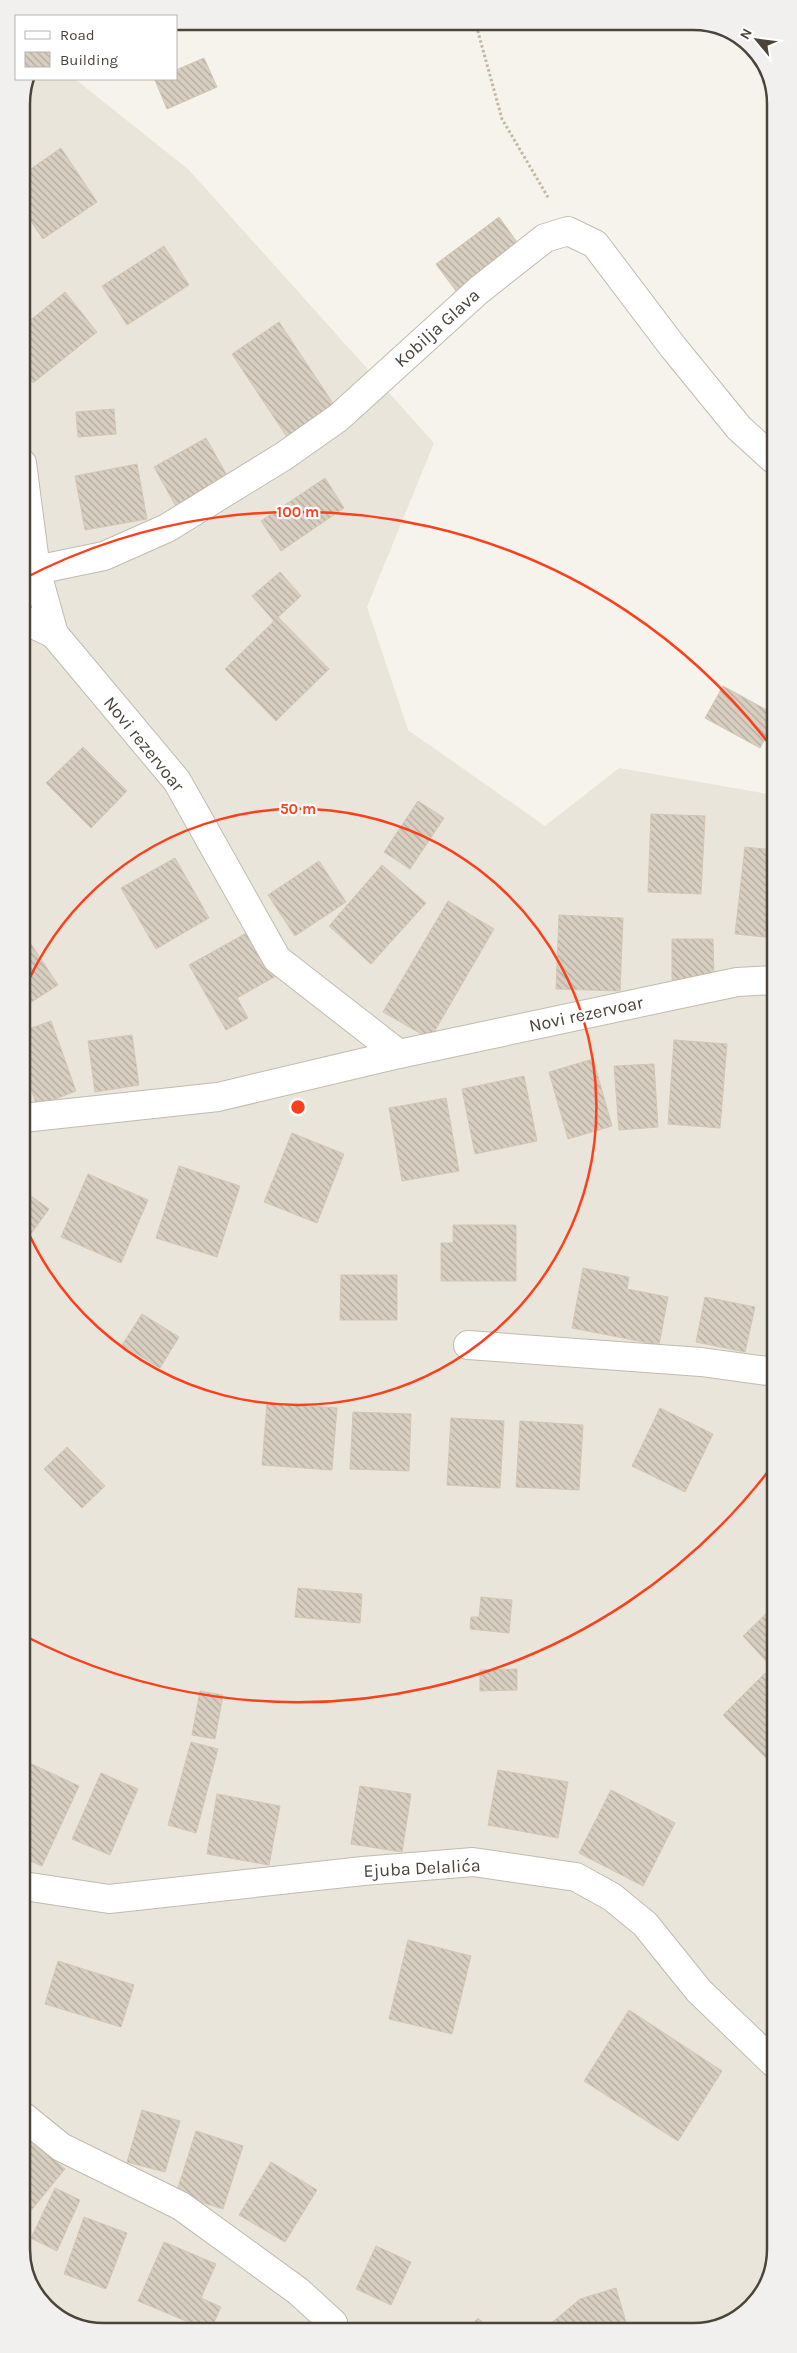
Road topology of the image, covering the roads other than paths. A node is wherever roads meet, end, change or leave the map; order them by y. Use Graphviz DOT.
graph roads {
  1 [pos="767,453"];
  2 [pos="30,524"];
  3 [pos="36,570"];
  4 [pos="30,623"];
  5 [pos="54,634"];
  6 [pos="767,980"];
  7 [pos="399,1054"];
  8 [pos="30,1117"];
  9 [pos="468,1345"];
  10 [pos="767,1371"];
  11 [pos="30,1887"];
  12 [pos="767,2056"];
  13 [pos="30,2122"];
  14 [pos="333,2323"];
  1 -- 3 [label="street, Kobilja Glava"];
  2 -- 3 [label="street, Novi rezervoar"];
  3 -- 5 [label="street, Novi rezervoar"];
  4 -- 5 [label="street"];
  5 -- 7 [label="street, Novi rezervoar"];
  6 -- 7 [label="street, Novi rezervoar"];
  7 -- 8 [label="street, Novi rezervoar"];
  9 -- 10 [label="street"];
  11 -- 12 [label="street, Ejuba Delalića"];
  13 -- 14 [label="street"];
}
